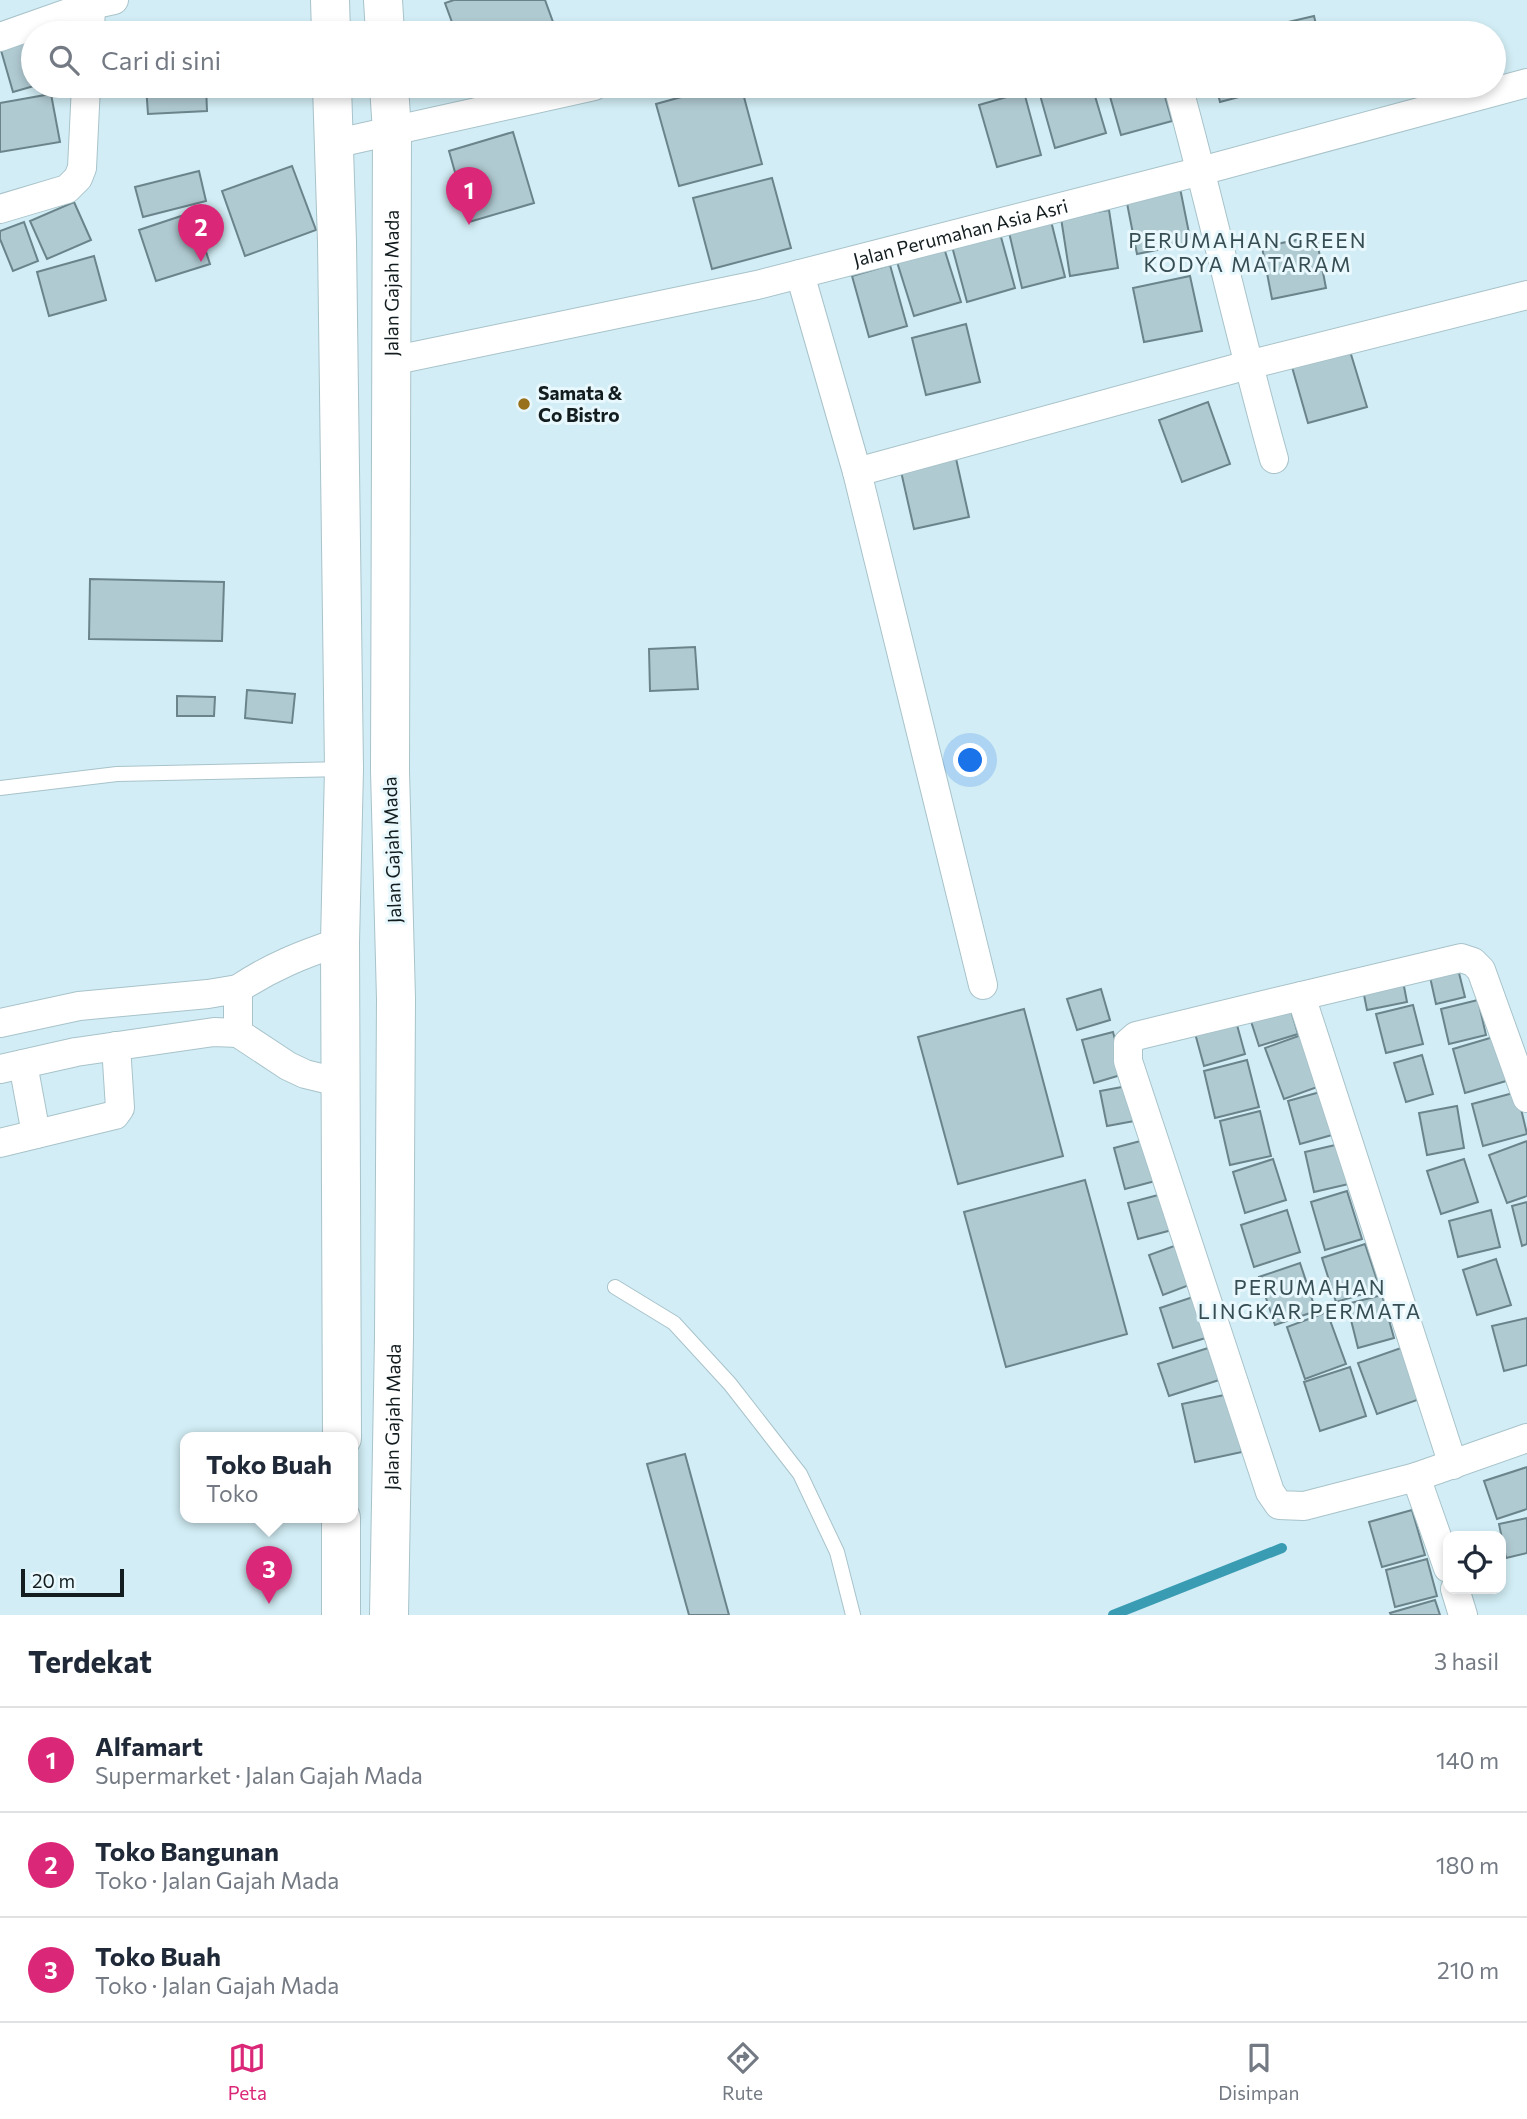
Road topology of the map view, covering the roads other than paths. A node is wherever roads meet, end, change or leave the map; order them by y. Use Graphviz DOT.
graph roads {
  1 [pos="330,0"];
  2 [pos="383,0"];
  3 [pos="103,2"];
  4 [pos="47,21"];
  5 [pos="94,21"];
  6 [pos="331,21"];
  7 [pos="384,21"];
  8 [pos="21,30"];
  9 [pos="0,37"];
  10 [pos="1527,83"];
  11 [pos="1506,89"];
  12 [pos="85,98"];
  13 [pos="332,98"];
  14 [pos="390,98"];
  15 [pos="541,98"];
  16 [pos="1181,98"];
  17 [pos="1472,98"];
  18 [pos="392,132"];
  19 [pos="332,144"];
  20 [pos="1202,171"];
  21 [pos="0,209"];
  22 [pos="800,274"];
  23 [pos="1527,295"];
  24 [pos="391,361"];
  25 [pos="1248,365"];
  26 [pos="1274,458"];
  27 [pos="857,472"];
  28 [pos="344,769"];
  29 [pos="0,788"];
  30 [pos="340,942"];
  31 [pos="982,985"];
  32 [pos="238,989"];
  33 [pos="1301,996"];
  34 [pos="396,999"];
  35 [pos="342,1000"];
  36 [pos="0,1023"];
  37 [pos="238,1033"];
  38 [pos="116,1046"];
  39 [pos="11,1066"];
  40 [pos="342,1083"];
  41 [pos="1527,1098"];
  42 [pos="36,1135"];
  43 [pos="0,1143"];
  44 [pos="615,1287"];
  45 [pos="342,1432"];
  46 [pos="1527,1438"];
  47 [pos="1453,1465"];
  48 [pos="1416,1477"];
  49 [pos="341,1523"];
  50 [pos="1443,1554"];
  51 [pos="1457,1594"];
  52 [pos="341,1615"];
  53 [pos="389,1615"];
  54 [pos="853,1615"];
  55 [pos="1463,1615"];
  1 -- 6 [label="main road"];
  2 -- 7 [label="main road"];
  3 -- 4 [label="street"];
  3 -- 5 [label="street"];
  8 -- 9 [label="street"];
  10 -- 11 [label="street, Jalan Perumahan Asia Asri"];
  12 -- 21 [label="street"];
  13 -- 19 [label="main road"];
  14 -- 18 [label="main road, Jalan Gajah Mada"];
  15 -- 18 [label="street"];
  16 -- 20 [label="street"];
  17 -- 20 [label="street, Jalan Perumahan Asia Asri"];
  18 -- 19 [label="street"];
  18 -- 24 [label="main road, Jalan Gajah Mada"];
  19 -- 28 [label="main road"];
  20 -- 22 [label="street, Jalan Perumahan Asia Asri"];
  20 -- 25 [label="street"];
  22 -- 24 [label="street, Jalan Perumahan Asia Asri"];
  22 -- 27 [label="street"];
  23 -- 25 [label="street"];
  24 -- 34 [label="main road, Jalan Gajah Mada"];
  25 -- 26 [label="street"];
  25 -- 27 [label="street"];
  27 -- 31 [label="street"];
  28 -- 29 [label="lane"];
  28 -- 30 [label="main road"];
  30 -- 32 [label="street"];
  30 -- 35 [label="main road"];
  32 -- 36 [label="street"];
  32 -- 37 [label="street"];
  33 -- 41 [label="street"];
  33 -- 47 [label="street"];
  33 -- 48 [label="street"];
  34 -- 35 [label="main road"];
  34 -- 53 [label="main road, Jalan Gajah Mada"];
  35 -- 40 [label="main road"];
  37 -- 38 [label="street"];
  37 -- 40 [label="street"];
  38 -- 39 [label="street"];
  38 -- 42 [label="street"];
  39 -- 42 [label="street"];
  40 -- 45 [label="main road"];
  42 -- 43 [label="street"];
  44 -- 54 [label="lane"];
  46 -- 47 [label="street"];
  47 -- 48 [label="street"];
  48 -- 50 [label="street"];
  49 -- 52 [label="main road"];
  51 -- 55 [label="street"];
}
